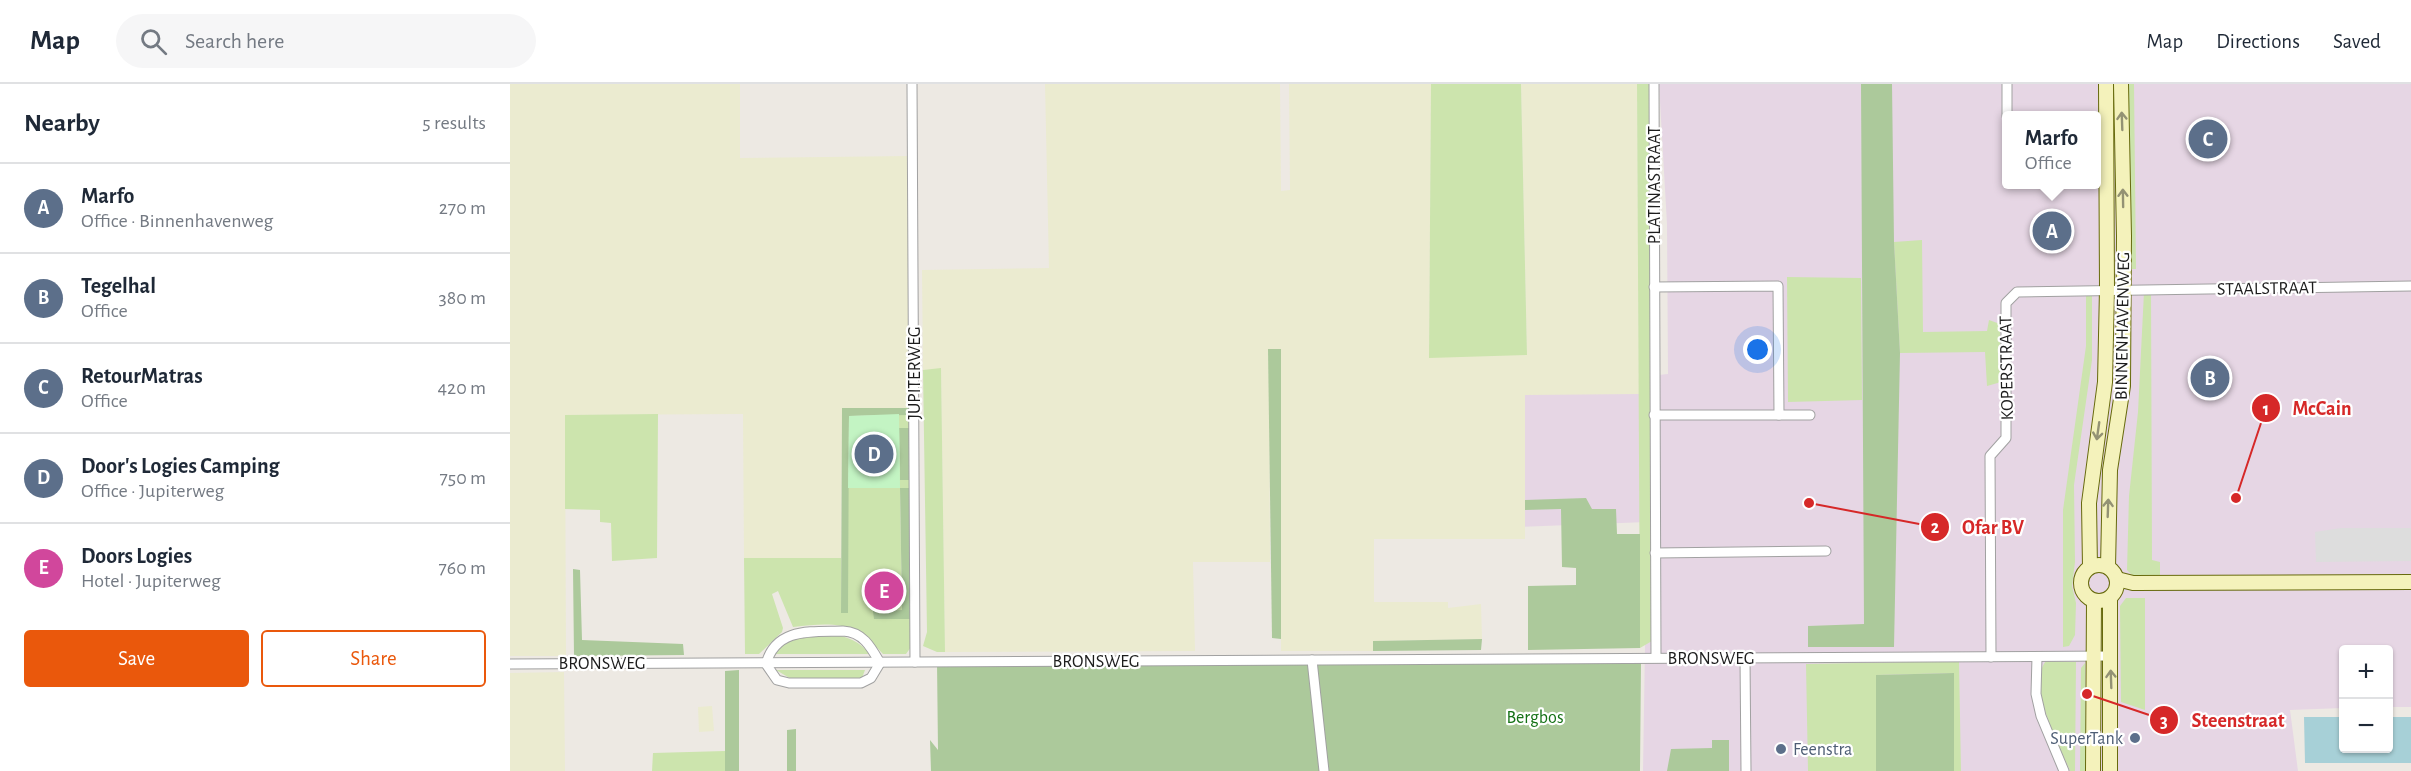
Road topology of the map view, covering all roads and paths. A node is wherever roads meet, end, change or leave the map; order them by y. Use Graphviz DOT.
graph roads {
  1 [pos="912,84"];
  2 [pos="1654,84"];
  3 [pos="2007,84"];
  4 [pos="2106,84"];
  5 [pos="2121,84"];
  6 [pos="2007,111"];
  7 [pos="1654,286"];
  8 [pos="2411,286"];
  9 [pos="2108,289"];
  10 [pos="2122,289"];
  11 [pos="1654,414"];
  12 [pos="1779,415"];
  13 [pos="1810,415"];
  14 [pos="1826,551"];
  15 [pos="1655,553"];
  16 [pos="2090,567"];
  17 [pos="2108,567"];
  18 [pos="2411,582"];
  19 [pos="2114,590"];
  20 [pos="2094,601"];
  21 [pos="2092,656"];
  22 [pos="2110,656"];
  23 [pos="1656,657"];
  24 [pos="1991,657"];
  25 [pos="2037,657"];
  26 [pos="1745,658"];
  27 [pos="1312,660"];
  28 [pos="915,662"];
  29 [pos="880,663"];
  30 [pos="510,664"];
  31 [pos="766,664"];
  32 [pos="1324,771"];
  33 [pos="1746,771"];
  34 [pos="2064,771"];
  35 [pos="2093,771"];
  36 [pos="2110,771"];
  1 -- 28 [label="street, JUPITERWEG"];
  2 -- 7 [label="street, PLATINASTRAAT"];
  3 -- 6 [label="street"];
  4 -- 9 [label="main road, BINNENHAVENWEG"];
  10 -- 5 [label="main road, BINNENHAVENWEG, one-way"];
  7 -- 11 [label="street, PLATINASTRAAT"];
  7 -- 12 [label="street"];
  8 -- 10 [label="street, STAALSTRAAT"];
  9 -- 10 [label="street, KOPERSTRAAT"];
  9 -- 16 [label="main road, BINNENHAVENWEG, one-way"];
  9 -- 24 [label="street, KOPERSTRAAT"];
  17 -- 10 [label="main road, BINNENHAVENWEG, one-way"];
  11 -- 12 [label="street"];
  11 -- 15 [label="street, PLATINASTRAAT"];
  12 -- 13 [label="street"];
  14 -- 15 [label="street"];
  15 -- 23 [label="street, PLATINASTRAAT"];
  16 -- 17 [label="main road"];
  16 -- 20 [label="main road"];
  17 -- 19 [label="main road"];
  18 -- 19 [label="main road"];
  19 -- 20 [label="main road"];
  19 -- 22 [label="main road"];
  20 -- 21 [label="main road"];
  21 -- 22 [label="street, BRONSWEG"];
  21 -- 25 [label="street, BRONSWEG"];
  21 -- 35 [label="main road"];
  36 -- 22 [label="main road, one-way"];
  23 -- 26 [label="street, BRONSWEG"];
  23 -- 27 [label="street, BRONSWEG"];
  24 -- 25 [label="street, BRONSWEG"];
  24 -- 26 [label="street, BRONSWEG"];
  25 -- 34 [label="street"];
  26 -- 33 [label="street"];
  27 -- 28 [label="street, BRONSWEG"];
  27 -- 32 [label="street"];
  28 -- 29 [label="street, BRONSWEG"];
  29 -- 31 [label="street, BRONSWEG"];
  29 -- 31 [label="street"];
  29 -- 31 [label="street"];
  30 -- 31 [label="street, BRONSWEG"];
}
